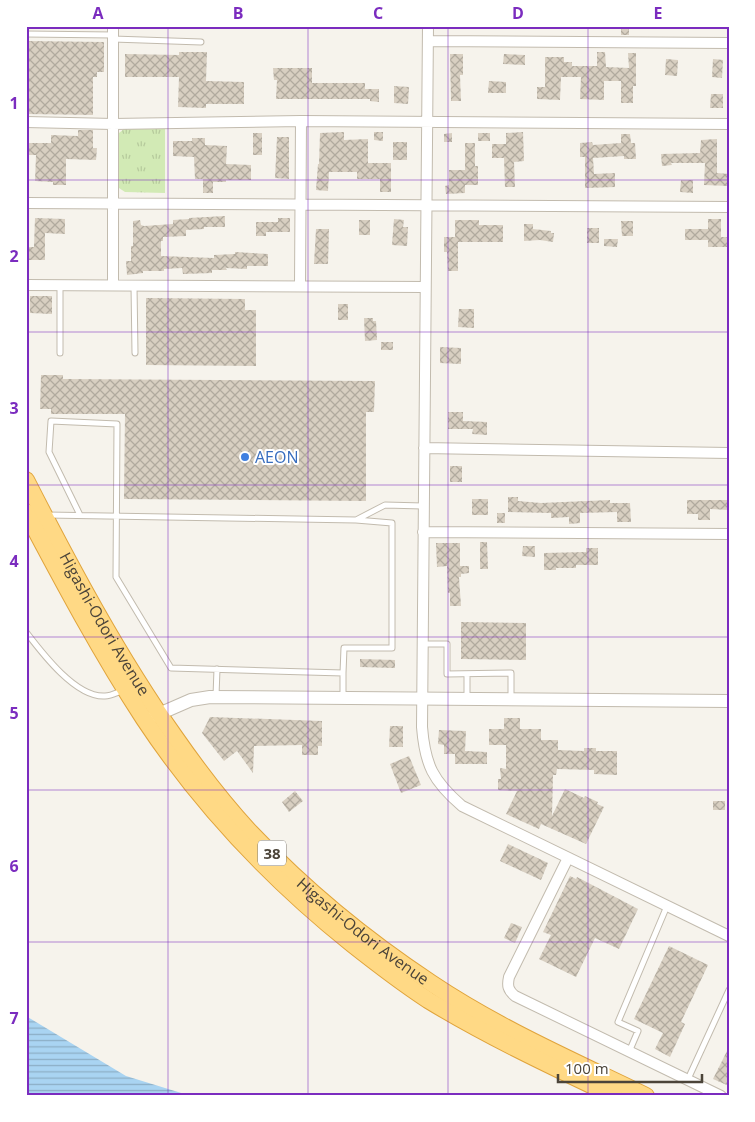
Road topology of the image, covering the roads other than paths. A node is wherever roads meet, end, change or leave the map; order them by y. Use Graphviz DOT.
graph roads {
  1 [pos="428,26"];
  2 [pos="113,33"];
  3 [pos="26,34"];
  4 [pos="428,41"];
  5 [pos="201,42"];
  6 [pos="729,43"];
  7 [pos="301,121"];
  8 [pos="26,122"];
  9 [pos="427,123"];
  10 [pos="113,124"];
  11 [pos="729,124"];
  12 [pos="26,203"];
  13 [pos="112,203"];
  14 [pos="302,205"];
  15 [pos="426,206"];
  16 [pos="729,207"];
  17 [pos="26,285"];
  18 [pos="113,285"];
  19 [pos="134,285"];
  20 [pos="60,286"];
  21 [pos="300,286"];
  22 [pos="425,287"];
  23 [pos="60,353"];
  24 [pos="135,353"];
  25 [pos="424,448"];
  26 [pos="729,453"];
  27 [pos="26,480"];
  28 [pos="423,506"];
  29 [pos="26,512"];
  30 [pos="44,515"];
  31 [pos="80,515"];
  32 [pos="116,515"];
  33 [pos="356,520"];
  34 [pos="423,532"];
  35 [pos="729,534"];
  36 [pos="26,632"];
  37 [pos="423,644"];
  38 [pos="217,669"];
  39 [pos="343,672"];
  40 [pos="467,674"];
  41 [pos="126,690"];
  42 [pos="216,697"];
  43 [pos="344,698"];
  44 [pos="424,699"];
  45 [pos="467,699"];
  46 [pos="511,700"];
  47 [pos="729,701"];
  48 [pos="152,717"];
  49 [pos="568,858"];
  50 [pos="667,906"];
  51 [pos="729,936"];
  52 [pos="729,990"];
  53 [pos="629,1052"];
  54 [pos="688,1080"];
  55 [pos="614,1096"];
  56 [pos="646,1096"];
  57 [pos="721,1096"];
  1 -- 4 [label="street"];
  2 -- 3 [label="lane"];
  2 -- 5 [label="lane"];
  2 -- 10 [label="street"];
  4 -- 6 [label="street"];
  4 -- 9 [label="street"];
  7 -- 9 [label="street"];
  7 -- 10 [label="street"];
  7 -- 14 [label="street"];
  8 -- 10 [label="street"];
  9 -- 11 [label="street"];
  9 -- 15 [label="street"];
  10 -- 13 [label="street"];
  12 -- 13 [label="street"];
  13 -- 14 [label="street"];
  13 -- 18 [label="street"];
  14 -- 15 [label="street"];
  14 -- 21 [label="street"];
  15 -- 16 [label="street"];
  15 -- 22 [label="street"];
  17 -- 20 [label="street"];
  18 -- 19 [label="street"];
  18 -- 20 [label="street"];
  19 -- 21 [label="street"];
  19 -- 24 [label="lane"];
  20 -- 23 [label="lane"];
  21 -- 22 [label="street"];
  22 -- 25 [label="street"];
  25 -- 26 [label="street"];
  25 -- 28 [label="street"];
  27 -- 30 [label="highway, Higashi-Odori Avenue / 38"];
  28 -- 33 [label="lane"];
  28 -- 34 [label="street"];
  29 -- 41 [label="highway, Higashi-Odori Avenue / 38"];
  30 -- 31 [label="lane"];
  30 -- 48 [label="highway, Higashi-Odori Avenue / 38"];
  31 -- 32 [label="lane"];
  31 -- 32 [label="lane"];
  32 -- 33 [label="lane"];
  32 -- 38 [label="lane"];
  33 -- 39 [label="lane"];
  34 -- 35 [label="street"];
  34 -- 37 [label="street"];
  36 -- 41 [label="lane"];
  37 -- 40 [label="lane"];
  37 -- 44 [label="street"];
  38 -- 39 [label="lane"];
  38 -- 42 [label="lane"];
  39 -- 43 [label="lane"];
  40 -- 45 [label="lane"];
  40 -- 46 [label="lane"];
  41 -- 48 [label="highway, Higashi-Odori Avenue / 38"];
  42 -- 43 [label="street"];
  42 -- 48 [label="street"];
  43 -- 44 [label="street"];
  44 -- 45 [label="street"];
  44 -- 49 [label="street"];
  45 -- 46 [label="street"];
  46 -- 47 [label="street"];
  48 -- 55 [label="highway, Higashi-Odori Avenue / 38"];
  48 -- 56 [label="highway, Higashi-Odori Avenue / 38"];
  49 -- 50 [label="street"];
  49 -- 53 [label="street"];
  50 -- 51 [label="street"];
  50 -- 53 [label="lane"];
  52 -- 54 [label="lane"];
  53 -- 54 [label="street"];
  54 -- 57 [label="street"];
}
